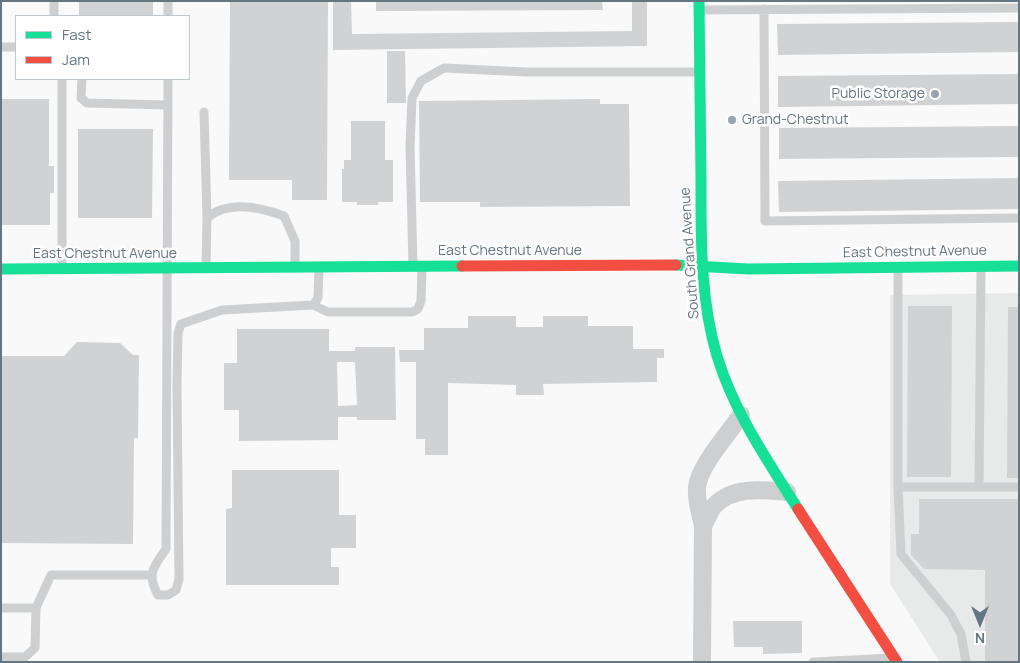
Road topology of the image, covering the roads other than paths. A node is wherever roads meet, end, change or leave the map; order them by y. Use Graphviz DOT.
graph roads {
  1 [pos="54,1"];
  2 [pos="168,1"];
  3 [pos="699,6"];
  4 [pos="1019,8"];
  5 [pos="764,10"];
  6 [pos="54,15"];
  7 [pos="168,15"];
  8 [pos="1,47"];
  9 [pos="15,47"];
  10 [pos="699,72"];
  11 [pos="62,80"];
  12 [pos="82,80"];
  13 [pos="168,80"];
  14 [pos="168,105"];
  15 [pos="204,112"];
  16 [pos="207,218"];
  17 [pos="1019,218"];
  18 [pos="417,266"];
  19 [pos="980,266"];
  20 [pos="1019,266"];
  21 [pos="295,267"];
  22 [pos="319,267"];
  23 [pos="704,267"];
  24 [pos="898,267"];
  25 [pos="168,268"];
  26 [pos="206,268"];
  27 [pos="1,269"];
  28 [pos="62,269"];
  29 [pos="313,306"];
  30 [pos="741,415"];
  31 [pos="979,487"];
  32 [pos="1019,487"];
  33 [pos="898,488"];
  34 [pos="787,492"];
  35 [pos="703,526"];
  36 [pos="151,574"];
  37 [pos="1,608"];
  38 [pos="36,608"];
  39 [pos="1,657"];
  40 [pos="895,660"];
  41 [pos="702,662"];
  42 [pos="813,662"];
  43 [pos="966,662"];
  1 -- 6 [label="lane"];
  2 -- 7 [label="lane"];
  3 -- 5 [label="lane"];
  3 -- 10 [label="street, South Grand Avenue"];
  4 -- 5 [label="lane"];
  5 -- 17 [label="lane"];
  8 -- 9 [label="lane"];
  10 -- 18 [label="lane"];
  10 -- 23 [label="street, South Grand Avenue"];
  11 -- 28 [label="lane"];
  12 -- 14 [label="lane"];
  13 -- 14 [label="lane"];
  14 -- 25 [label="lane"];
  15 -- 16 [label="lane"];
  16 -- 21 [label="lane"];
  16 -- 26 [label="lane"];
  18 -- 22 [label="street, East Chestnut Avenue"];
  18 -- 23 [label="street, East Chestnut Avenue"];
  18 -- 29 [label="lane"];
  19 -- 20 [label="street, East Chestnut Avenue"];
  19 -- 24 [label="street, East Chestnut Avenue"];
  19 -- 31 [label="lane"];
  21 -- 22 [label="street, East Chestnut Avenue"];
  21 -- 26 [label="street, East Chestnut Avenue"];
  22 -- 29 [label="lane"];
  23 -- 24 [label="street, East Chestnut Avenue"];
  23 -- 30 [label="street, South Grand Avenue"];
  24 -- 33 [label="lane"];
  25 -- 26 [label="street, East Chestnut Avenue"];
  25 -- 28 [label="street, East Chestnut Avenue"];
  25 -- 36 [label="lane"];
  27 -- 28 [label="street, East Chestnut Avenue"];
  29 -- 36 [label="lane"];
  30 -- 34 [label="street, South Grand Avenue"];
  30 -- 35 [label="street"];
  31 -- 32 [label="lane"];
  31 -- 33 [label="lane"];
  33 -- 43 [label="lane"];
  34 -- 35 [label="street"];
  34 -- 40 [label="street, South Grand Avenue"];
  35 -- 41 [label="street"];
  36 -- 38 [label="lane"];
  37 -- 38 [label="lane"];
  38 -- 39 [label="lane"];
  40 -- 42 [label="lane"];
}
